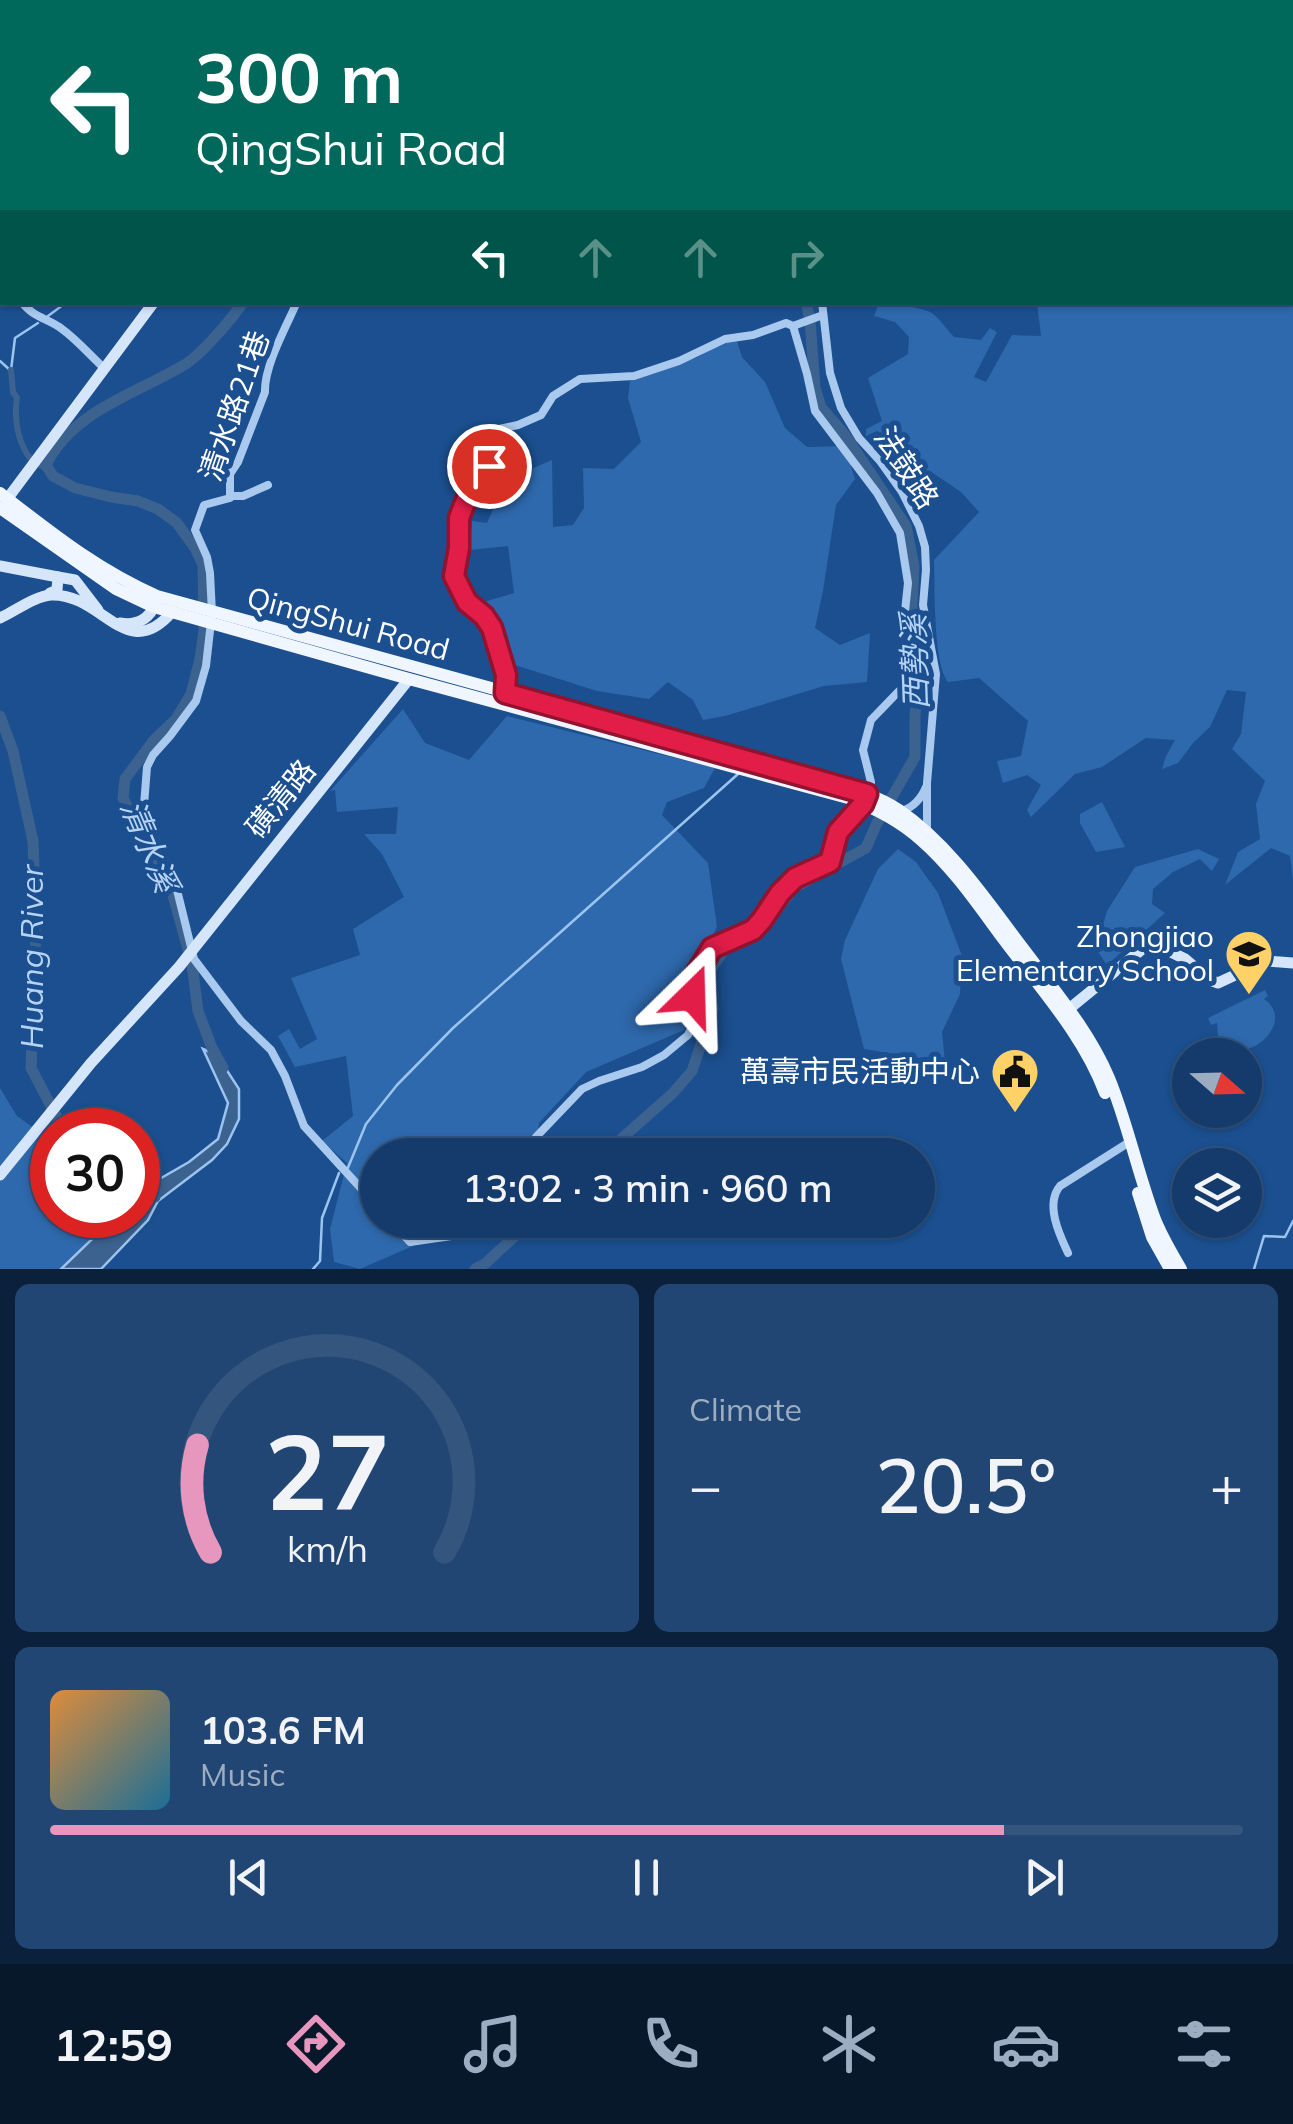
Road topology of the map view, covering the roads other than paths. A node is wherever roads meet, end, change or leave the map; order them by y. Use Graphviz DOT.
graph roads {
  1 [pos="24,305"];
  2 [pos="152,305"];
  3 [pos="296,305"];
  4 [pos="822,305"];
  5 [pos="823,315"];
  6 [pos="793,326"];
  7 [pos="104,368"];
  8 [pos="268,485"];
  9 [pos="902,492"];
  10 [pos="0,493"];
  11 [pos="230,496"];
  12 [pos="883,503"];
  13 [pos="0,509"];
  14 [pos="0,566"];
  15 [pos="90,567"];
  16 [pos="58,576"];
  17 [pos="46,595"];
  18 [pos="151,599"];
  19 [pos="98,610"];
  20 [pos="172,612"];
  21 [pos="205,616"];
  22 [pos="0,618"];
  23 [pos="116,623"];
  24 [pos="927,632"];
  25 [pos="910,638"];
  26 [pos="411,674"];
  27 [pos="503,698"];
  28 [pos="927,783"];
  29 [pos="870,801"];
  30 [pos="895,812"];
  31 [pos="923,835"];
  32 [pos="192,951"];
  33 [pos="1293,963"];
  34 [pos="1065,1012"];
  35 [pos="536,1138"];
  36 [pos="1128,1143"];
  37 [pos="0,1176"];
  38 [pos="360,1187"];
  39 [pos="406,1238"];
  40 [pos="438,1238"];
  41 [pos="1068,1253"];
  42 [pos="1170,1269"];
  43 [pos="1181,1269"];
  1 -- 7 [label="street"];
  2 -- 7 [label="street"];
  3 -- 11 [label="street, 清水路21巷"];
  4 -- 5 [label="street, 法鼓路"];
  5 -- 6 [label="street"];
  5 -- 9 [label="street, 法鼓路"];
  6 -- 12 [label="street"];
  6 -- 27 [label="street"];
  7 -- 13 [label="street"];
  8 -- 11 [label="street"];
  9 -- 12 [label="street"];
  9 -- 24 [label="street, 法鼓路"];
  10 -- 15 [label="main road"];
  11 -- 21 [label="street, 清水路21巷"];
  12 -- 25 [label="street"];
  13 -- 15 [label="main road"];
  14 -- 16 [label="street"];
  15 -- 18 [label="main road"];
  16 -- 17 [label="street"];
  16 -- 19 [label="street"];
  17 -- 19 [label="street"];
  17 -- 22 [label="street"];
  18 -- 20 [label="main road, QingShui Road"];
  18 -- 21 [label="main road, QingShui Road"];
  18 -- 23 [label="street"];
  19 -- 23 [label="street"];
  20 -- 21 [label="main road, QingShui Road"];
  20 -- 23 [label="street"];
  21 -- 26 [label="main road, QingShui Road"];
  21 -- 32 [label="street"];
  24 -- 25 [label="street"];
  24 -- 28 [label="street, 法鼓路"];
  25 -- 29 [label="street"];
  26 -- 27 [label="main road, QingShui Road"];
  26 -- 32 [label="street, 磺清路"];
  27 -- 29 [label="main road, QingShui Road"];
  28 -- 30 [label="street"];
  28 -- 31 [label="street, 法鼓路"];
  29 -- 30 [label="main road, QingShui Road"];
  29 -- 35 [label="street"];
  30 -- 31 [label="main road, QingShui Road"];
  31 -- 34 [label="main road, QingShui Road"];
  32 -- 37 [label="street, 磺清路"];
  32 -- 38 [label="street"];
  33 -- 34 [label="street"];
  34 -- 36 [label="main road, QingShui Road"];
  36 -- 41 [label="street"];
  36 -- 42 [label="main road"];
  36 -- 43 [label="main road"];
  39 -- 40 [label="street"];
}
